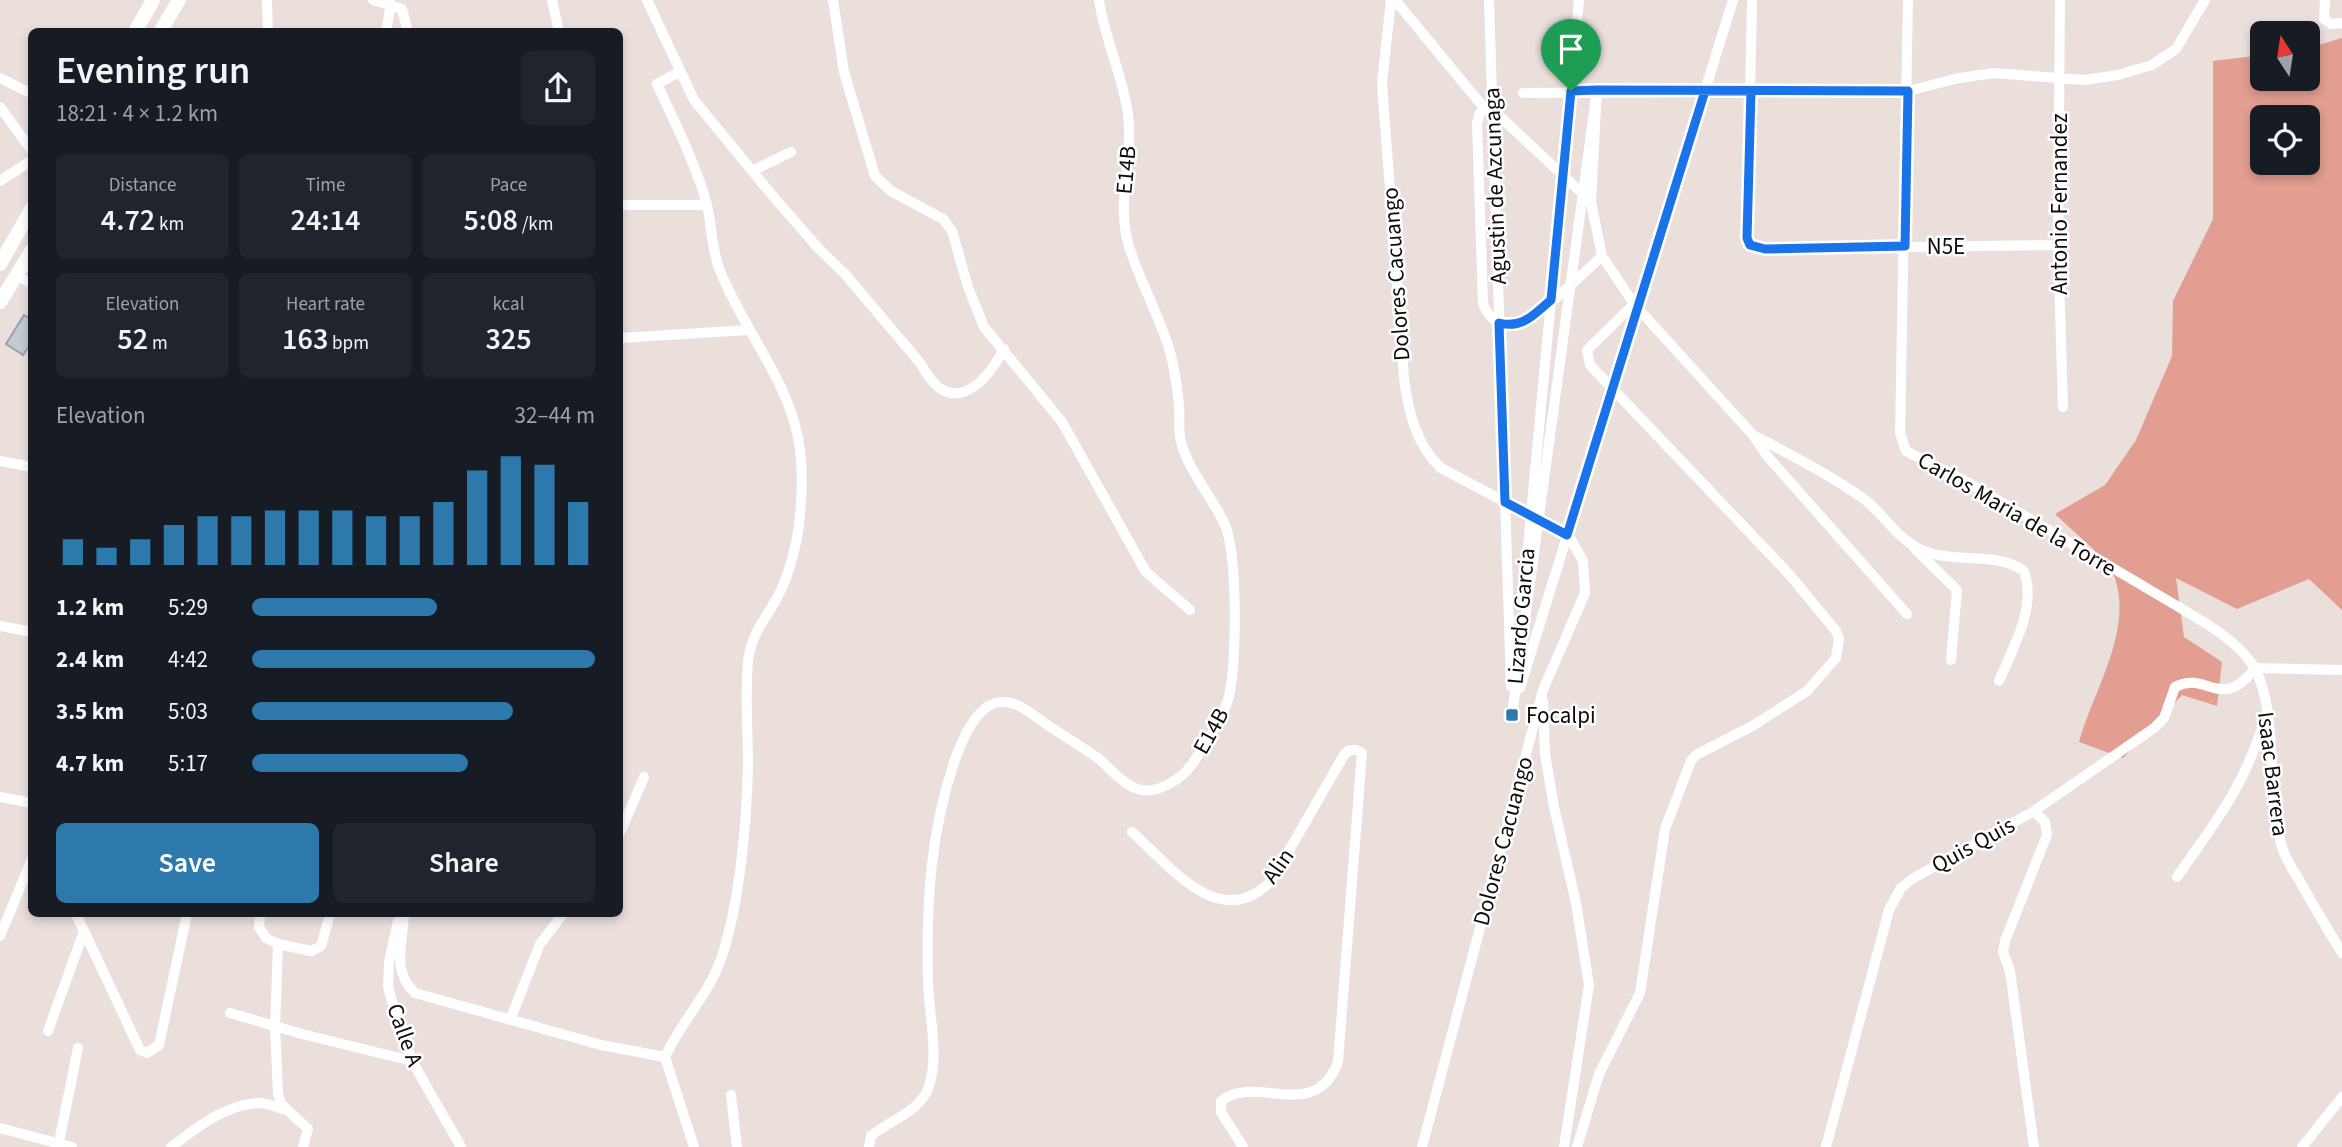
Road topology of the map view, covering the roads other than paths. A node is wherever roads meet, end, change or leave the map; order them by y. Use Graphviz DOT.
graph roads {
  1 [pos="141,0"];
  2 [pos="153,0"];
  3 [pos="179,0"];
  4 [pos="267,0"];
  5 [pos="373,0"];
  6 [pos="552,0"];
  7 [pos="647,0"];
  8 [pos="833,0"];
  9 [pos="1099,0"];
  10 [pos="1393,0"];
  11 [pos="1489,0"];
  12 [pos="1580,0"];
  13 [pos="1733,0"];
  14 [pos="1752,0"];
  15 [pos="1908,0"];
  16 [pos="2060,0"];
  17 [pos="2205,0"];
  18 [pos="2325,0"];
  19 [pos="391,4"];
  20 [pos="144,15"];
  21 [pos="2342,23"];
  22 [pos="137,28"];
  23 [pos="162,28"];
  24 [pos="268,28"];
  25 [pos="387,28"];
  26 [pos="407,28"];
  27 [pos="558,28"];
  28 [pos="679,72"];
  29 [pos="0,78"];
  30 [pos="2059,78"];
  31 [pos="1597,90"];
  32 [pos="1571,91"];
  33 [pos="1705,91"];
  34 [pos="1751,91"];
  35 [pos="1908,91"];
  36 [pos="28,92"];
  37 [pos="1523,93"];
  38 [pos="0,107"];
  39 [pos="1489,110"];
  40 [pos="28,146"];
  41 [pos="791,152"];
  42 [pos="28,163"];
  43 [pos="752,172"];
  44 [pos="1563,176"];
  45 [pos="0,181"];
  46 [pos="1587,198"];
  47 [pos="623,205"];
  48 [pos="707,205"];
  49 [pos="28,215"];
  50 [pos="2058,245"];
  51 [pos="1905,246"];
  52 [pos="28,256"];
  53 [pos="1602,257"];
  54 [pos="0,264"];
  55 [pos="16,275"];
  56 [pos="28,282"];
  57 [pos="1571,283"];
  58 [pos="1551,300"];
  59 [pos="0,302"];
  60 [pos="1636,306"];
  61 [pos="1499,323"];
  62 [pos="748,330"];
  63 [pos="623,338"];
  64 [pos="1004,349"];
  65 [pos="1613,388"];
  66 [pos="2063,407"];
  67 [pos="1753,435"];
  68 [pos="0,461"];
  69 [pos="28,466"];
  70 [pos="1505,502"];
  71 [pos="1534,518"];
  72 [pos="1567,535"];
  73 [pos="1912,545"];
  74 [pos="1190,610"];
  75 [pos="1907,614"];
  76 [pos="0,626"];
  77 [pos="28,631"];
  78 [pos="1951,660"];
  79 [pos="2255,668"];
  80 [pos="2342,670"];
  81 [pos="1999,681"];
  82 [pos="1543,690"];
  83 [pos="2266,714"];
  84 [pos="1512,715"];
  85 [pos="644,777"];
  86 [pos="0,797"];
  87 [pos="28,802"];
  88 [pos="2034,811"];
  89 [pos="623,826"];
  90 [pos="1132,832"];
  91 [pos="2177,877"];
  92 [pos="27,883"];
  93 [pos="77,917"];
  94 [pos="186,917"];
  95 [pos="260,917"];
  96 [pos="329,917"];
  97 [pos="401,917"];
  98 [pos="402,917"];
  99 [pos="561,917"];
  100 [pos="84,931"];
  101 [pos="0,936"];
  102 [pos="278,944"];
  103 [pos="2342,953"];
  104 [pos="230,1013"];
  105 [pos="510,1020"];
  106 [pos="275,1027"];
  107 [pos="48,1031"];
  108 [pos="78,1048"];
  109 [pos="665,1057"];
  110 [pos="412,1061"];
  111 [pos="732,1094"];
  112 [pos="2342,1097"];
  113 [pos="286,1110"];
  114 [pos="0,1128"];
  115 [pos="58,1145"];
  116 [pos="72,1147"];
  117 [pos="170,1147"];
  118 [pos="303,1147"];
  119 [pos="461,1147"];
  120 [pos="694,1147"];
  121 [pos="737,1147"];
  122 [pos="869,1147"];
  123 [pos="1243,1147"];
  124 [pos="1422,1147"];
  125 [pos="1564,1147"];
  126 [pos="1577,1147"];
  127 [pos="1826,1147"];
  128 [pos="2034,1147"];
  129 [pos="2302,1147"];
  1 -- 20 [label="street"];
  2 -- 20 [label="highway"];
  3 -- 23 [label="highway"];
  4 -- 24 [label="street"];
  5 -- 19 [label="street"];
  6 -- 27 [label="street"];
  7 -- 28 [label="street"];
  8 -- 64 [label="street"];
  9 -- 122 [label="street, E14B"];
  10 -- 39 [label="street"];
  10 -- 70 [label="street, Dolores Cacuango"];
  11 -- 39 [label="street, Agustin de Azcunaga"];
  12 -- 32 [label="street, Lizardo Garcia"];
  13 -- 33 [label="street"];
  14 -- 34 [label="street"];
  15 -- 35 [label="street, Carlos Maria de la Torre"];
  16 -- 30 [label="street, Antonio Fernandez"];
  17 -- 30 [label="street"];
  18 -- 21 [label="street"];
  19 -- 25 [label="street"];
  19 -- 26 [label="street"];
  20 -- 22 [label="highway"];
  28 -- 43 [label="street"];
  28 -- 48 [label="street"];
  29 -- 36 [label="street"];
  30 -- 35 [label="street"];
  30 -- 50 [label="street, Antonio Fernandez"];
  31 -- 32 [label="street"];
  31 -- 33 [label="street"];
  31 -- 46 [label="street, Lizardo Garcia"];
  32 -- 37 [label="street"];
  32 -- 44 [label="street, Lizardo Garcia"];
  33 -- 34 [label="street"];
  33 -- 60 [label="street"];
  34 -- 35 [label="street"];
  34 -- 51 [label="street, N5E"];
  35 -- 51 [label="street, Carlos Maria de la Torre"];
  38 -- 40 [label="street"];
  39 -- 44 [label="street"];
  39 -- 61 [label="street, Agustin de Azcunaga"];
  39 -- 61 [label="street"];
  41 -- 43 [label="street"];
  42 -- 45 [label="street"];
  43 -- 64 [label="street"];
  44 -- 46 [label="street"];
  44 -- 58 [label="street, Lizardo Garcia"];
  46 -- 53 [label="street, Lizardo Garcia"];
  46 -- 57 [label="street, Lizardo Garcia"];
  47 -- 48 [label="street"];
  48 -- 62 [label="street"];
  49 -- 54 [label="highway"];
  50 -- 51 [label="street, N5E"];
  50 -- 66 [label="street, Antonio Fernandez"];
  51 -- 79 [label="street, Carlos Maria de la Torre"];
  52 -- 55 [label="highway"];
  53 -- 57 [label="street"];
  53 -- 60 [label="street, Lizardo Garcia"];
  55 -- 56 [label="street"];
  55 -- 59 [label="highway"];
  57 -- 58 [label="street"];
  57 -- 71 [label="street, Lizardo Garcia"];
  58 -- 61 [label="street"];
  58 -- 71 [label="street, Lizardo Garcia"];
  60 -- 65 [label="street"];
  60 -- 65 [label="street"];
  60 -- 67 [label="street, Lizardo Garcia"];
  61 -- 70 [label="street, Agustin de Azcunaga"];
  62 -- 63 [label="street"];
  62 -- 109 [label="street"];
  64 -- 74 [label="street"];
  65 -- 72 [label="street"];
  65 -- 126 [label="street"];
  67 -- 73 [label="street"];
  67 -- 75 [label="street, Lizardo Garcia"];
  68 -- 69 [label="street"];
  70 -- 71 [label="street, Dolores Cacuango"];
  70 -- 84 [label="street, Agustin de Azcunaga"];
  71 -- 72 [label="street, Dolores Cacuango"];
  71 -- 84 [label="street, Lizardo Garcia"];
  72 -- 82 [label="street, Dolores Cacuango"];
  72 -- 84 [label="street"];
  73 -- 78 [label="street"];
  73 -- 81 [label="street"];
  76 -- 77 [label="street"];
  79 -- 80 [label="street"];
  79 -- 83 [label="street, Isaac Barrera"];
  79 -- 88 [label="street, Quis Quis"];
  82 -- 124 [label="street, Dolores Cacuango"];
  82 -- 125 [label="street"];
  83 -- 91 [label="street"];
  83 -- 103 [label="street, Isaac Barrera"];
  85 -- 89 [label="street"];
  86 -- 87 [label="street"];
  88 -- 127 [label="street, Quis Quis"];
  88 -- 128 [label="street"];
  90 -- 123 [label="street, Alin"];
  92 -- 101 [label="street"];
  93 -- 100 [label="street"];
  94 -- 100 [label="street"];
  95 -- 102 [label="street"];
  96 -- 102 [label="street"];
  97 -- 110 [label="street, Calle A"];
  98 -- 105 [label="street"];
  99 -- 105 [label="street"];
  100 -- 107 [label="street"];
  102 -- 106 [label="street"];
  104 -- 106 [label="street"];
  105 -- 109 [label="street"];
  106 -- 110 [label="street"];
  106 -- 113 [label="street"];
  108 -- 115 [label="street"];
  109 -- 120 [label="street"];
  110 -- 119 [label="street, Calle A"];
  111 -- 121 [label="street"];
  112 -- 129 [label="street"];
  113 -- 117 [label="street"];
  113 -- 118 [label="street"];
  114 -- 115 [label="street"];
  115 -- 116 [label="street"];
}
